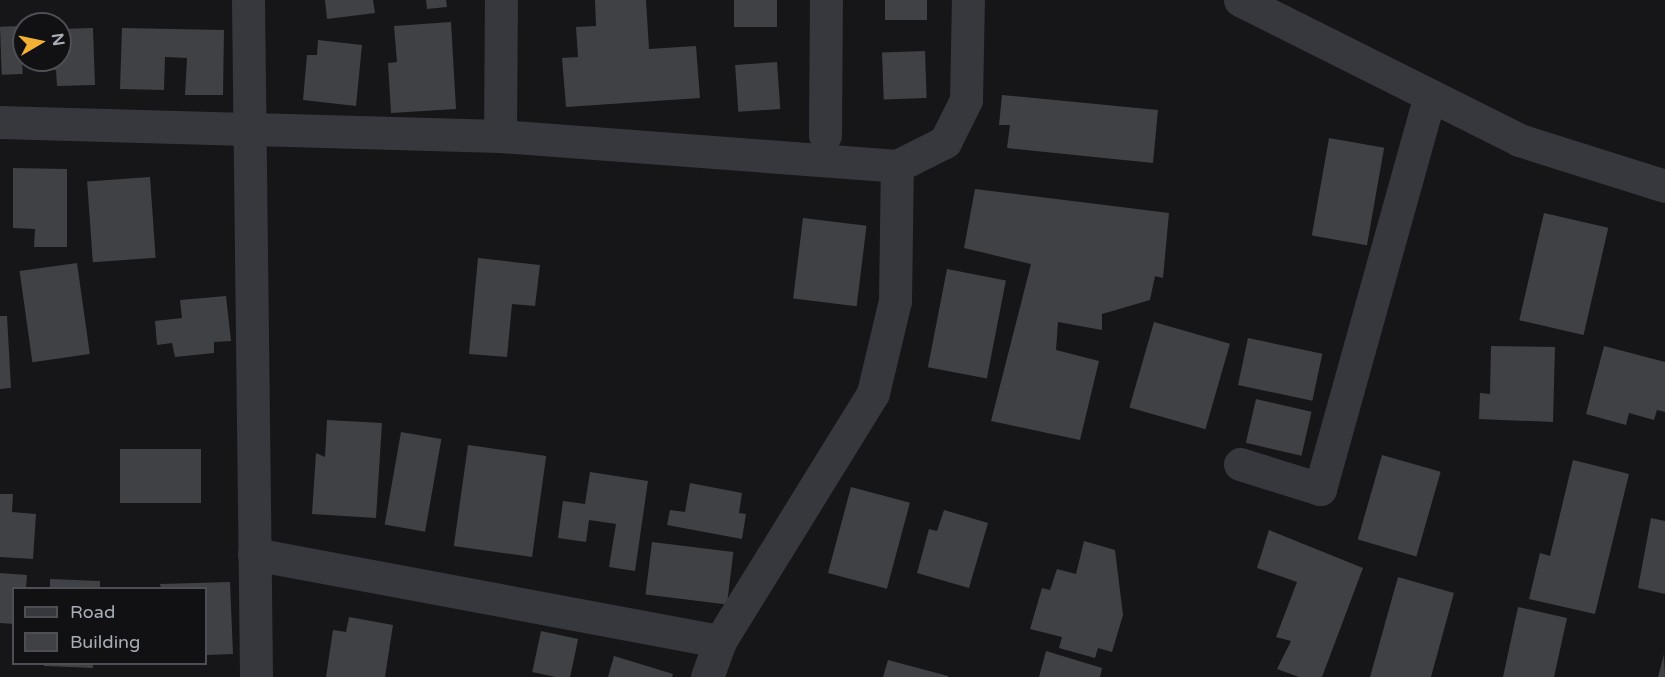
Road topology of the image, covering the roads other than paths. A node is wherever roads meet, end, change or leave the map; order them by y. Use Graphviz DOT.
graph roads {
  1 [pos="248,0"];
  2 [pos="501,0"];
  3 [pos="826,0"];
  4 [pos="968,0"];
  5 [pos="1240,0"];
  6 [pos="1430,95"];
  7 [pos="0,122"];
  8 [pos="249,129"];
  9 [pos="825,135"];
  10 [pos="501,136"];
  11 [pos="897,166"];
  12 [pos="1665,186"];
  13 [pos="1240,464"];
  14 [pos="254,554"];
  15 [pos="720,641"];
  16 [pos="256,677"];
  17 [pos="707,677"];
  1 -- 8 [label="street"];
  2 -- 10 [label="street"];
  3 -- 9 [label="street"];
  4 -- 11 [label="street"];
  5 -- 6 [label="street"];
  6 -- 12 [label="street"];
  6 -- 13 [label="street"];
  7 -- 8 [label="street"];
  8 -- 10 [label="street"];
  8 -- 14 [label="street"];
  10 -- 11 [label="street"];
  11 -- 15 [label="street"];
  14 -- 15 [label="street"];
  14 -- 16 [label="street"];
  15 -- 17 [label="street"];
}
